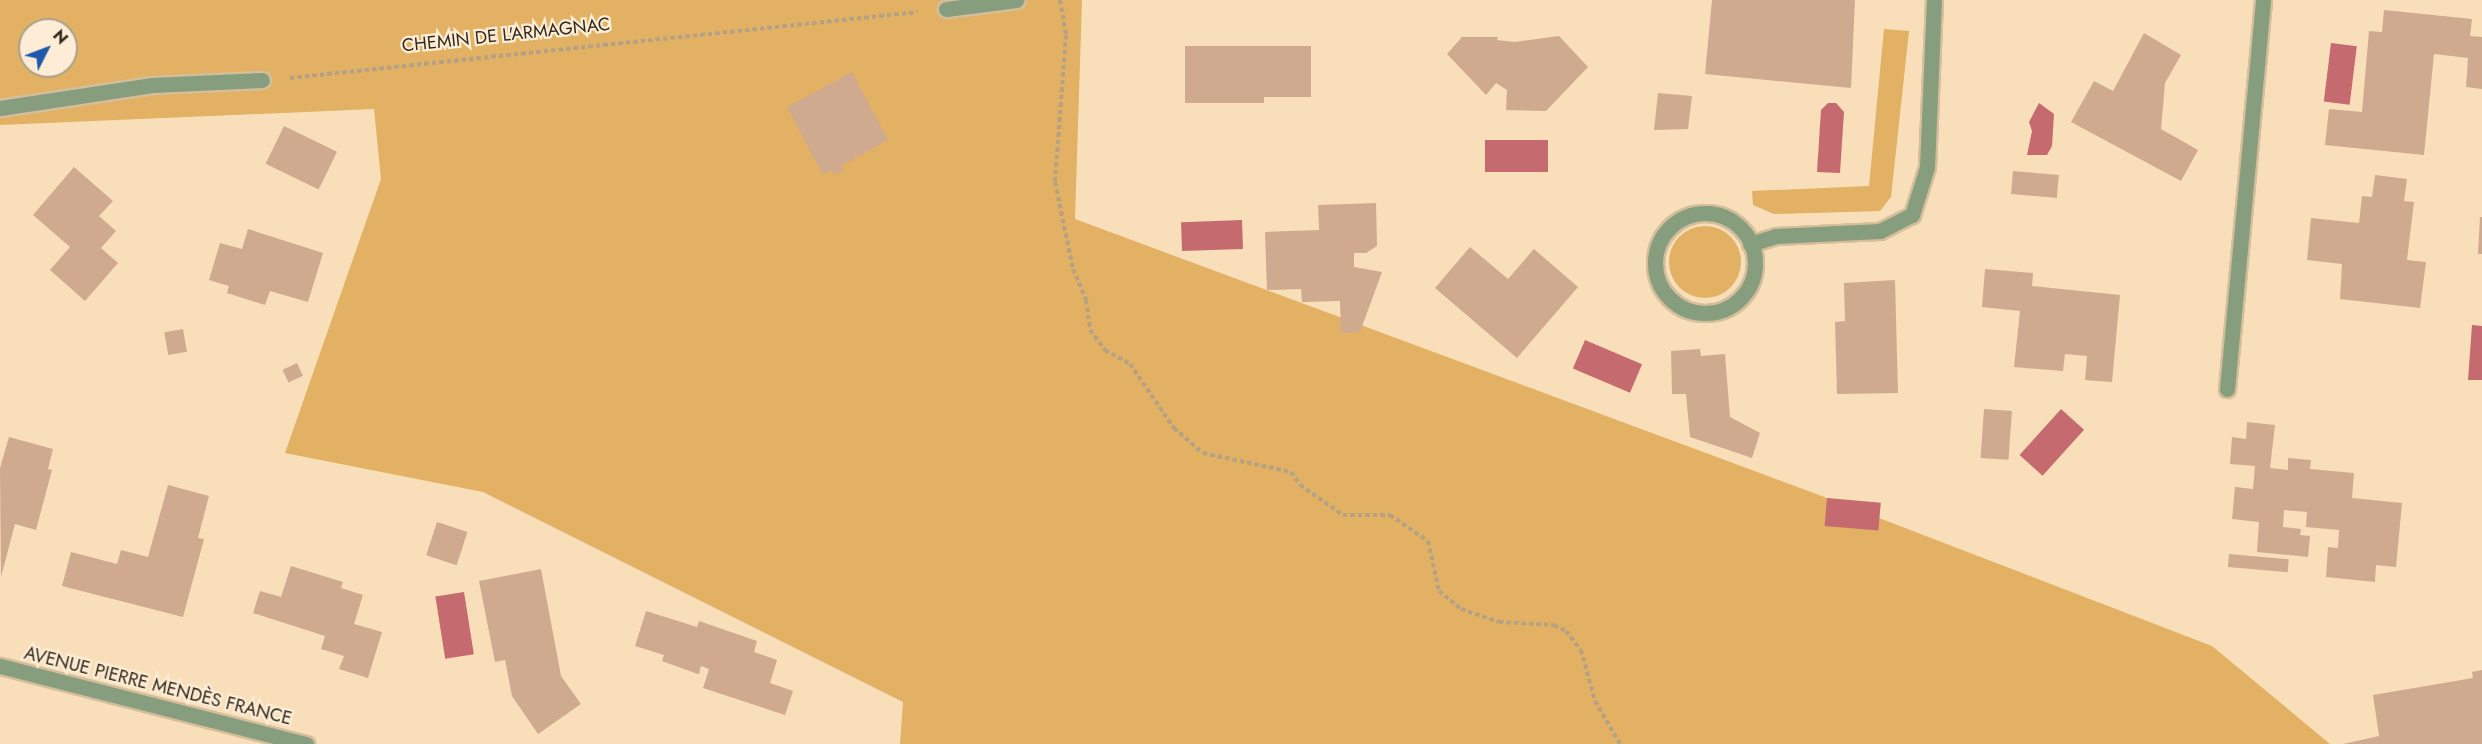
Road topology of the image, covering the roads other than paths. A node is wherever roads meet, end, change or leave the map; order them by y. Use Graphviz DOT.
graph roads {
  1 [pos="1016,0"];
  2 [pos="1934,0"];
  3 [pos="2264,0"];
  4 [pos="946,9"];
  5 [pos="262,80"];
  6 [pos="0,108"];
  7 [pos="1750,244"];
  8 [pos="2227,389"];
  9 [pos="0,666"];
  10 [pos="306,744"];
  1 -- 4 [label="street"];
  2 -- 7 [label="street"];
  3 -- 8 [label="street"];
  5 -- 6 [label="street"];
  7 -- 7 [label="street"];
  9 -- 10 [label="street, AVENUE PIERRE MENDÈS FRANCE"];
}
